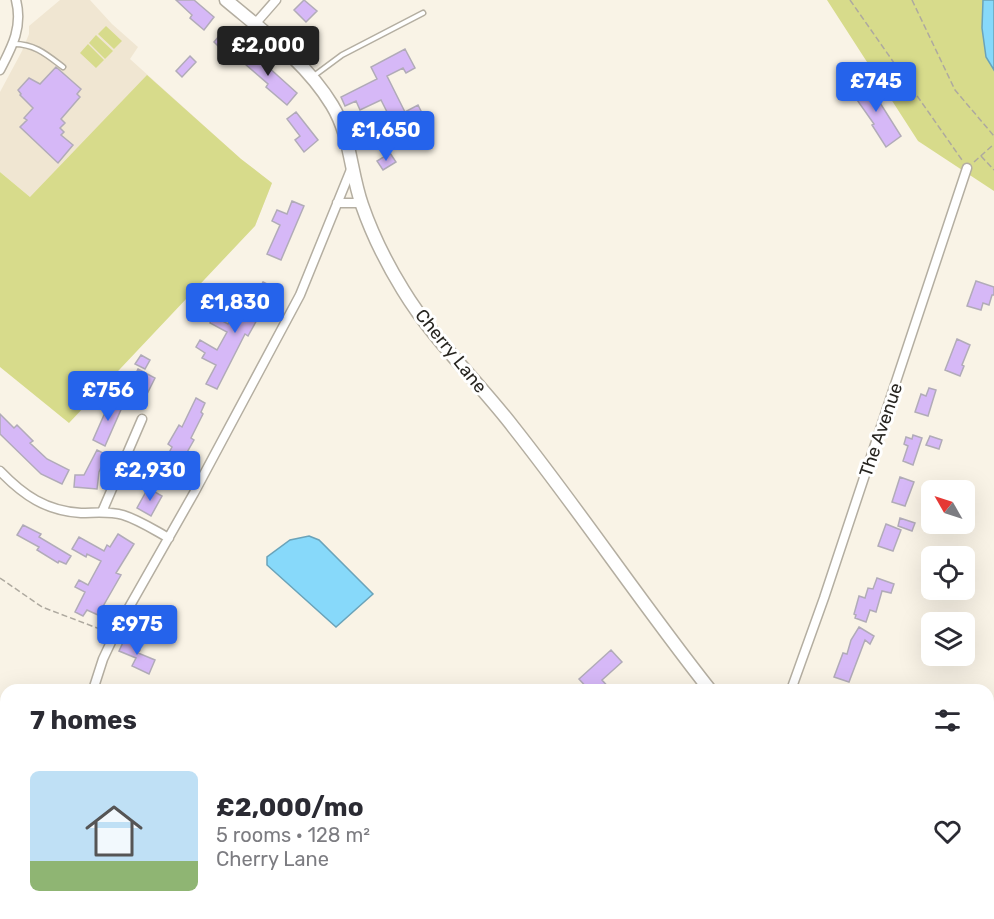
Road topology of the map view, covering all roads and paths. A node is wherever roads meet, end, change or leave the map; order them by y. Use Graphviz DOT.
graph roads {
  1 [pos="16,0"];
  2 [pos="226,0"];
  3 [pos="276,0"];
  4 [pos="850,0"];
  5 [pos="912,0"];
  6 [pos="423,13"];
  7 [pos="255,24"];
  8 [pos="14,44"];
  9 [pos="63,67"];
  10 [pos="0,70"];
  11 [pos="312,77"];
  12 [pos="994,136"];
  13 [pos="994,144"];
  14 [pos="981,156"];
  15 [pos="353,164"];
  16 [pos="967,168"];
  17 [pos="994,170"];
  18 [pos="337,202"];
  19 [pos="361,203"];
  20 [pos="142,419"];
  21 [pos="0,471"];
  22 [pos="102,512"];
  23 [pos="169,538"];
  24 [pos="0,578"];
  25 [pos="114,635"];
  26 [pos="95,684"];
  27 [pos="705,684"];
  28 [pos="793,684"];
  1 -- 8 [label="street"];
  2 -- 7 [label="main road, Cherry Lane"];
  3 -- 7 [label="street"];
  4 -- 16 [label="path"];
  5 -- 12 [label="path"];
  6 -- 11 [label="lane"];
  7 -- 11 [label="main road, Cherry Lane"];
  8 -- 9 [label="lane"];
  8 -- 10 [label="street"];
  11 -- 15 [label="main road, Cherry Lane"];
  13 -- 14 [label="path"];
  14 -- 16 [label="path"];
  14 -- 17 [label="path"];
  15 -- 18 [label="street"];
  15 -- 19 [label="main road, Cherry Lane"];
  16 -- 28 [label="street, The Avenue"];
  18 -- 19 [label="street"];
  18 -- 23 [label="street"];
  19 -- 27 [label="main road, Cherry Lane"];
  20 -- 22 [label="street"];
  21 -- 22 [label="street"];
  22 -- 23 [label="street"];
  23 -- 25 [label="street"];
  24 -- 25 [label="path"];
  25 -- 26 [label="street"];
}
